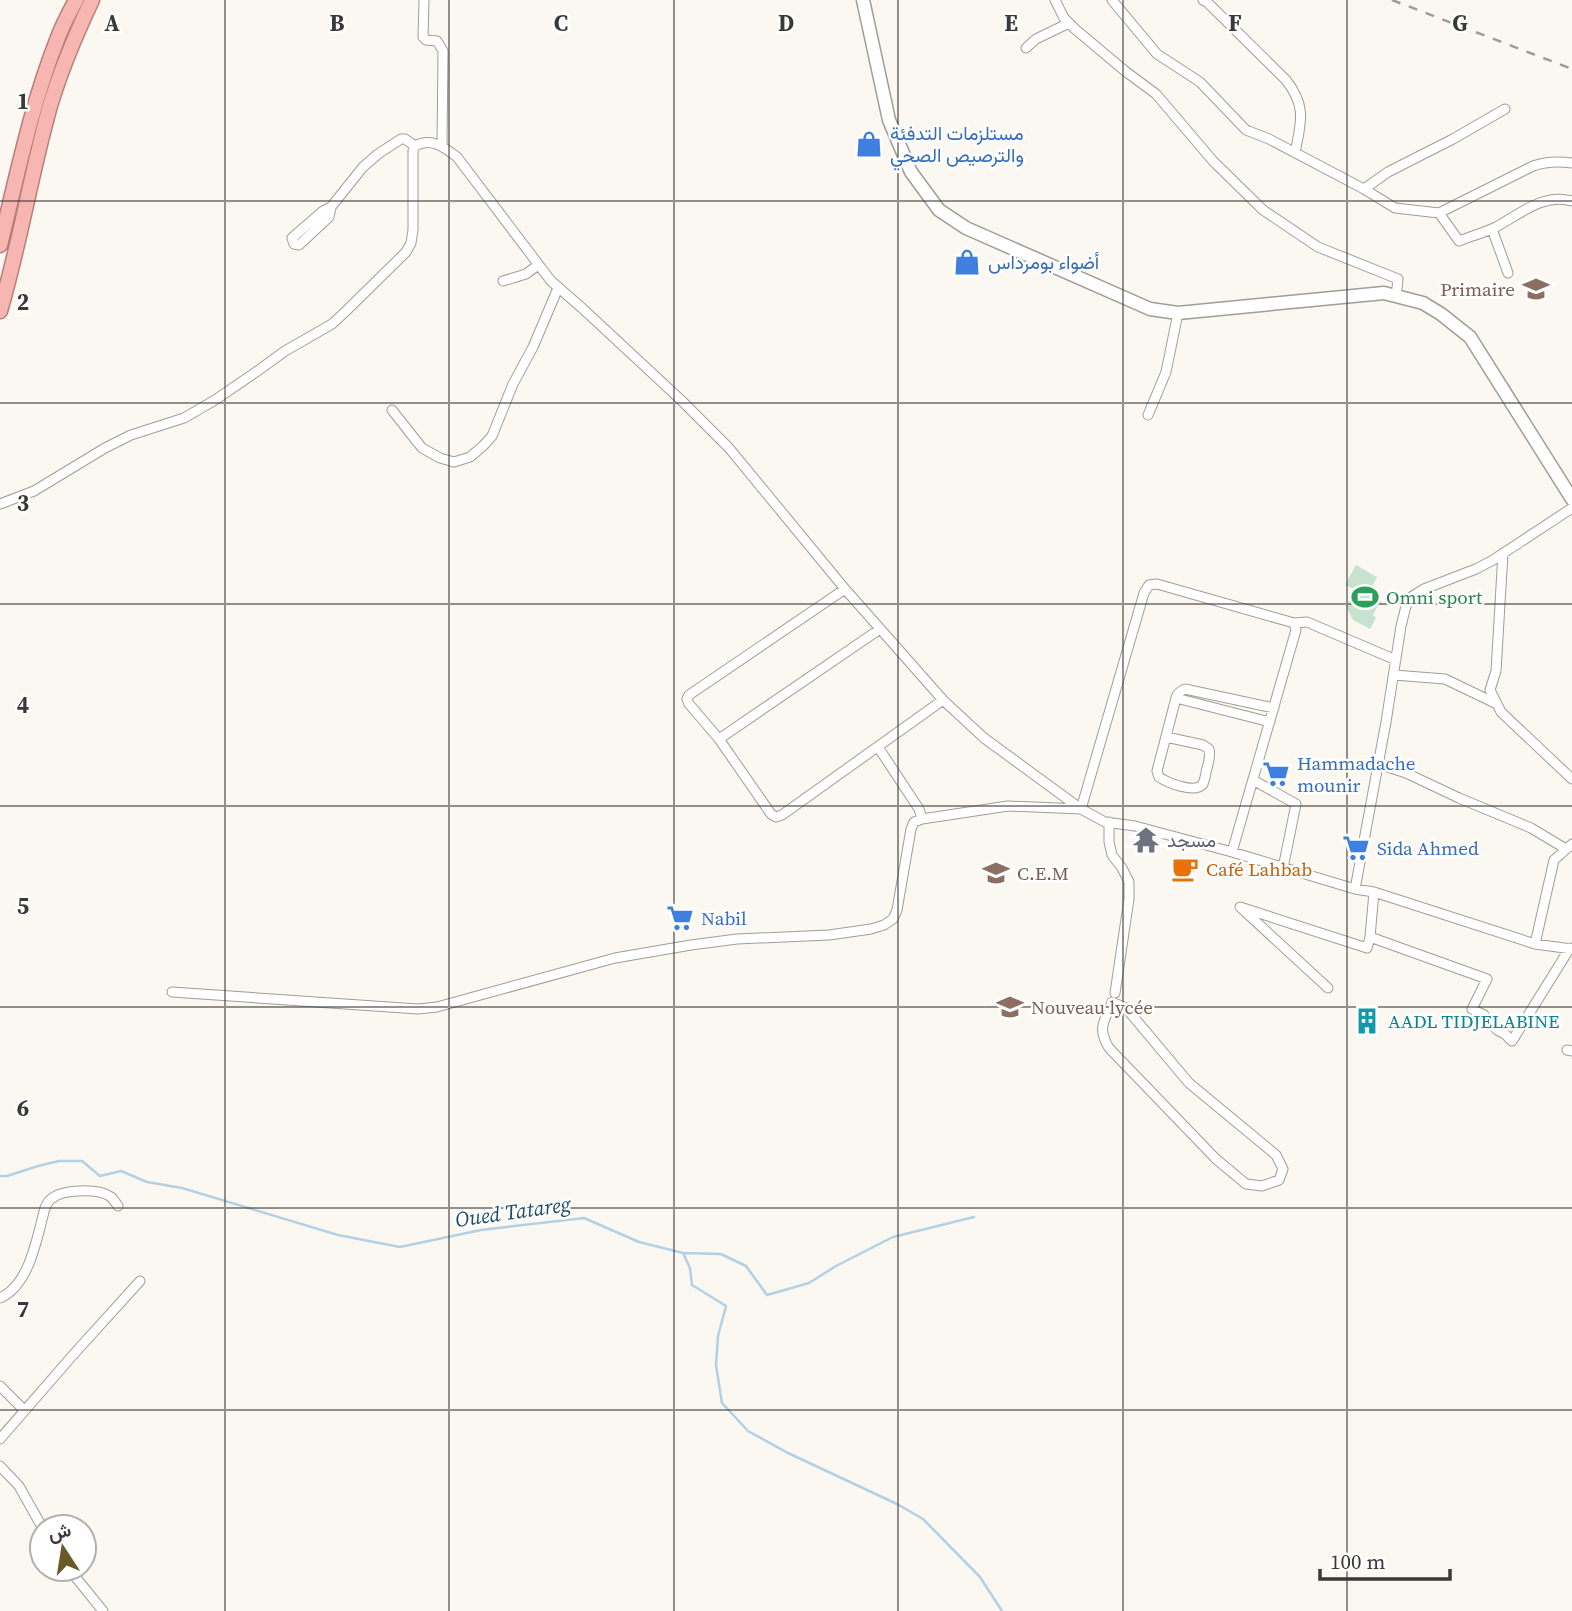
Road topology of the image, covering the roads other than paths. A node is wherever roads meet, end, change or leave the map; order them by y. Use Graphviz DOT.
graph roads {
  1 [pos="76,0"];
  2 [pos="92,0"];
  3 [pos="424,0"];
  4 [pos="863,0"];
  5 [pos="1055,0"];
  6 [pos="1112,0"];
  7 [pos="1203,0"];
  8 [pos="1069,23"];
  9 [pos="1026,48"];
  10 [pos="1505,109"];
  11 [pos="415,146"];
  12 [pos="442,146"];
  13 [pos="1295,153"];
  14 [pos="1572,163"];
  15 [pos="1364,189"];
  16 [pos="1572,201"];
  17 [pos="331,207"];
  18 [pos="1439,213"];
  19 [pos="1492,229"];
  20 [pos="0,245"];
  21 [pos="538,265"];
  22 [pos="1508,273"];
  23 [pos="503,281"];
  24 [pos="558,288"];
  25 [pos="1396,297"];
  26 [pos="0,311"];
  27 [pos="1178,313"];
  28 [pos="392,410"];
  29 [pos="1148,415"];
  30 [pos="1572,499"];
  31 [pos="0,504"];
  32 [pos="1572,508"];
  33 [pos="1503,554"];
  34 [pos="845,589"];
  35 [pos="1294,623"];
  36 [pos="880,629"];
  37 [pos="1396,660"];
  38 [pos="1394,675"];
  39 [pos="1176,698"];
  40 [pos="943,701"];
  41 [pos="1497,704"];
  42 [pos="1274,708"];
  43 [pos="1270,722"];
  44 [pos="1166,737"];
  45 [pos="719,739"];
  46 [pos="878,747"];
  47 [pos="1378,764"];
  48 [pos="1572,779"];
  49 [pos="1253,780"];
  50 [pos="1082,809"];
  51 [pos="922,819"];
  52 [pos="1109,822"];
  53 [pos="1569,846"];
  54 [pos="1232,852"];
  55 [pos="1283,868"];
  56 [pos="1354,889"];
  57 [pos="1374,892"];
  58 [pos="1370,937"];
  59 [pos="1535,944"];
  60 [pos="1571,949"];
  61 [pos="1328,988"];
  62 [pos="172,992"];
  63 [pos="1113,998"];
  64 [pos="118,1206"];
  65 [pos="140,1281"];
  66 [pos="0,1297"];
  67 [pos="0,1387"];
  68 [pos="24,1410"];
  69 [pos="0,1439"];
  70 [pos="0,1466"];
  71 [pos="34,1513"];
  72 [pos="80,1583"];
  73 [pos="103,1611"];
  1 -- 20 [label="highway"];
  2 -- 26 [label="highway"];
  3 -- 12 [label="street"];
  4 -- 27 [label="main road"];
  5 -- 8 [label="street"];
  6 -- 13 [label="street"];
  7 -- 13 [label="street"];
  8 -- 9 [label="street"];
  8 -- 25 [label="street"];
  10 -- 15 [label="street"];
  11 -- 12 [label="street"];
  11 -- 17 [label="street"];
  11 -- 31 [label="street"];
  12 -- 21 [label="street"];
  13 -- 15 [label="street"];
  14 -- 18 [label="street"];
  15 -- 18 [label="street"];
  16 -- 19 [label="street"];
  17 -- 17 [label="street"];
  18 -- 19 [label="street"];
  19 -- 22 [label="street"];
  21 -- 23 [label="street"];
  21 -- 24 [label="street"];
  24 -- 28 [label="street"];
  24 -- 34 [label="street"];
  25 -- 27 [label="main road"];
  25 -- 30 [label="main road"];
  27 -- 29 [label="street"];
  32 -- 33 [label="street"];
  33 -- 37 [label="street"];
  33 -- 41 [label="street"];
  34 -- 36 [label="street"];
  34 -- 45 [label="street"];
  35 -- 37 [label="street"];
  35 -- 42 [label="street"];
  35 -- 50 [label="street"];
  36 -- 40 [label="street"];
  36 -- 45 [label="street"];
  37 -- 38 [label="street"];
  38 -- 41 [label="street"];
  38 -- 47 [label="street"];
  39 -- 42 [label="street"];
  39 -- 43 [label="street"];
  39 -- 44 [label="street"];
  40 -- 46 [label="street"];
  40 -- 50 [label="street"];
  41 -- 48 [label="street"];
  42 -- 43 [label="street"];
  43 -- 49 [label="street"];
  44 -- 44 [label="street"];
  45 -- 46 [label="street"];
  46 -- 51 [label="street"];
  47 -- 53 [label="street"];
  47 -- 56 [label="street"];
  49 -- 54 [label="street"];
  49 -- 55 [label="street"];
  50 -- 51 [label="street"];
  50 -- 52 [label="street"];
  51 -- 62 [label="street"];
  52 -- 54 [label="street"];
  52 -- 63 [label="street"];
  53 -- 59 [label="street"];
  54 -- 55 [label="street"];
  55 -- 56 [label="street"];
  56 -- 57 [label="street"];
  57 -- 58 [label="street"];
  57 -- 59 [label="street"];
  58 -- 60 [label="street"];
  58 -- 61 [label="street"];
  59 -- 60 [label="street"];
  63 -- 63 [label="street"];
  64 -- 66 [label="street"];
  65 -- 68 [label="street"];
  67 -- 68 [label="street"];
  68 -- 69 [label="street"];
  70 -- 71 [label="street"];
  72 -- 73 [label="street"];
}
